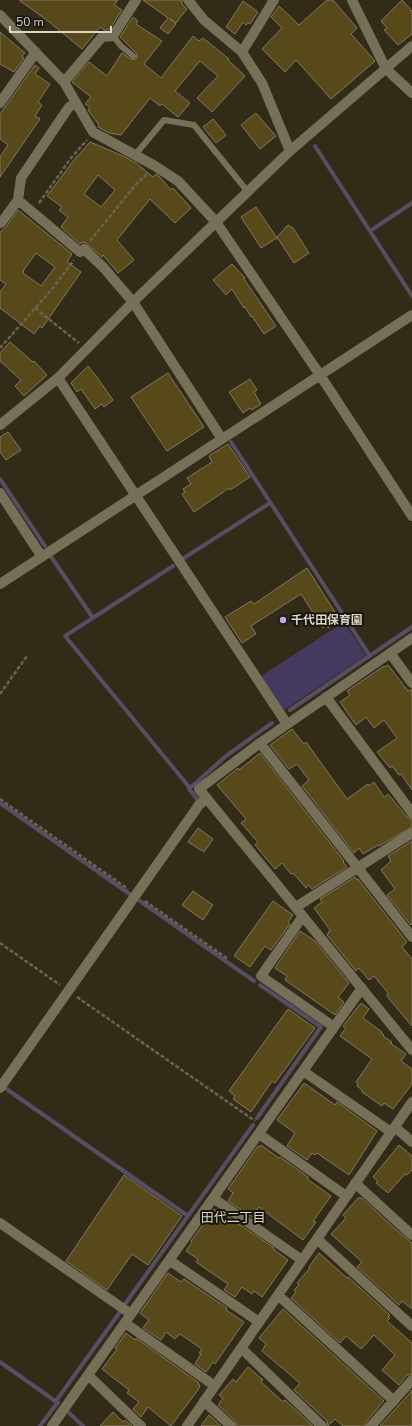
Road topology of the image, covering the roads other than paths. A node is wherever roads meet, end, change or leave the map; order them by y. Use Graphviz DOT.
graph roads {
  1 [pos="136,0"];
  2 [pos="188,0"];
  3 [pos="274,0"];
  4 [pos="352,0"];
  5 [pos="0,14"];
  6 [pos="113,36"];
  7 [pos="412,46"];
  8 [pos="36,52"];
  9 [pos="242,52"];
  10 [pos="133,56"];
  11 [pos="386,69"];
  12 [pos="64,82"];
  13 [pos="412,94"];
  14 [pos="76,103"];
  15 [pos="0,104"];
  16 [pos="290,151"];
  17 [pos="135,155"];
  18 [pos="248,192"];
  19 [pos="18,200"];
  20 [pos="0,222"];
  21 [pos="216,222"];
  22 [pos="133,302"];
  23 [pos="412,315"];
  24 [pos="320,375"];
  25 [pos="58,378"];
  26 [pos="0,425"];
  27 [pos="222,439"];
  28 [pos="0,493"];
  29 [pos="136,495"];
  30 [pos="412,516"];
  31 [pos="42,556"];
  32 [pos="0,584"];
  33 [pos="412,638"];
  34 [pos="390,653"];
  35 [pos="412,683"];
  36 [pos="326,697"];
  37 [pos="287,724"];
  38 [pos="260,742"];
  39 [pos="207,798"];
  40 [pos="412,813"];
  41 [pos="412,833"];
  42 [pos="358,868"];
  43 [pos="296,907"];
  44 [pos="303,916"];
  45 [pos="412,937"];
  46 [pos="362,988"];
  47 [pos="334,1027"];
  48 [pos="412,1050"];
  49 [pos="303,1071"];
  50 [pos="0,1088"];
  51 [pos="412,1102"];
  52 [pos="393,1129"];
  53 [pos="261,1130"];
  54 [pos="412,1142"];
  55 [pos="355,1184"];
  56 [pos="346,1196"];
  57 [pos="214,1198"];
  58 [pos="0,1223"];
  59 [pos="412,1235"];
  60 [pos="317,1239"];
  61 [pos="169,1260"];
  62 [pos="302,1260"];
  63 [pos="278,1295"];
  64 [pos="128,1318"];
  65 [pos="259,1322"];
  66 [pos="412,1326"];
  67 [pos="241,1348"];
  68 [pos="88,1375"];
  69 [pos="412,1380"];
  70 [pos="214,1386"];
  71 [pos="204,1401"];
  72 [pos="394,1401"];
  73 [pos="52,1426"];
  74 [pos="141,1426"];
  75 [pos="187,1426"];
  76 [pos="231,1426"];
  77 [pos="322,1426"];
  78 [pos="371,1426"];
  1 -- 6 [label="street"];
  2 -- 9 [label="street"];
  3 -- 9 [label="street"];
  4 -- 11 [label="street"];
  5 -- 8 [label="street"];
  6 -- 10 [label="lane"];
  6 -- 12 [label="street"];
  7 -- 11 [label="street"];
  8 -- 12 [label="street"];
  8 -- 15 [label="street"];
  9 -- 16 [label="street"];
  11 -- 13 [label="street"];
  11 -- 16 [label="street"];
  12 -- 14 [label="street"];
  14 -- 17 [label="street"];
  14 -- 19 [label="street"];
  16 -- 18 [label="street"];
  17 -- 18 [label="lane"];
  17 -- 21 [label="street"];
  18 -- 21 [label="street"];
  19 -- 20 [label="street"];
  19 -- 22 [label="street"];
  21 -- 22 [label="street"];
  21 -- 24 [label="street"];
  22 -- 25 [label="street"];
  22 -- 27 [label="street"];
  23 -- 24 [label="street"];
  24 -- 27 [label="street"];
  24 -- 30 [label="street"];
  25 -- 26 [label="street"];
  25 -- 29 [label="street"];
  27 -- 29 [label="street"];
  28 -- 31 [label="street"];
  29 -- 31 [label="street"];
  29 -- 37 [label="street"];
  31 -- 32 [label="street"];
  33 -- 34 [label="street"];
  34 -- 35 [label="street"];
  34 -- 36 [label="street"];
  36 -- 37 [label="street"];
  36 -- 40 [label="street"];
  37 -- 38 [label="street"];
  38 -- 39 [label="street"];
  38 -- 42 [label="street"];
  39 -- 43 [label="street"];
  39 -- 50 [label="street"];
  41 -- 42 [label="street"];
  42 -- 43 [label="street"];
  42 -- 45 [label="street"];
  43 -- 44 [label="street"];
  44 -- 46 [label="street"];
  44 -- 47 [label="street"];
  46 -- 47 [label="street"];
  46 -- 48 [label="street"];
  47 -- 49 [label="street"];
  49 -- 52 [label="street"];
  49 -- 53 [label="street"];
  51 -- 52 [label="street"];
  52 -- 54 [label="street"];
  52 -- 55 [label="street"];
  53 -- 56 [label="street"];
  53 -- 57 [label="street"];
  55 -- 56 [label="street"];
  55 -- 59 [label="street"];
  56 -- 60 [label="street"];
  57 -- 61 [label="street"];
  57 -- 62 [label="street"];
  58 -- 64 [label="street"];
  60 -- 62 [label="street"];
  60 -- 66 [label="street"];
  61 -- 64 [label="street"];
  61 -- 65 [label="street"];
  62 -- 63 [label="street"];
  63 -- 65 [label="street"];
  63 -- 72 [label="street"];
  64 -- 68 [label="street"];
  64 -- 70 [label="street"];
  65 -- 67 [label="street"];
  67 -- 70 [label="street"];
  67 -- 77 [label="street"];
  68 -- 73 [label="street"];
  68 -- 74 [label="street"];
  69 -- 72 [label="street"];
  70 -- 71 [label="street"];
  71 -- 75 [label="street"];
  71 -- 76 [label="street"];
  72 -- 78 [label="street"];
}
